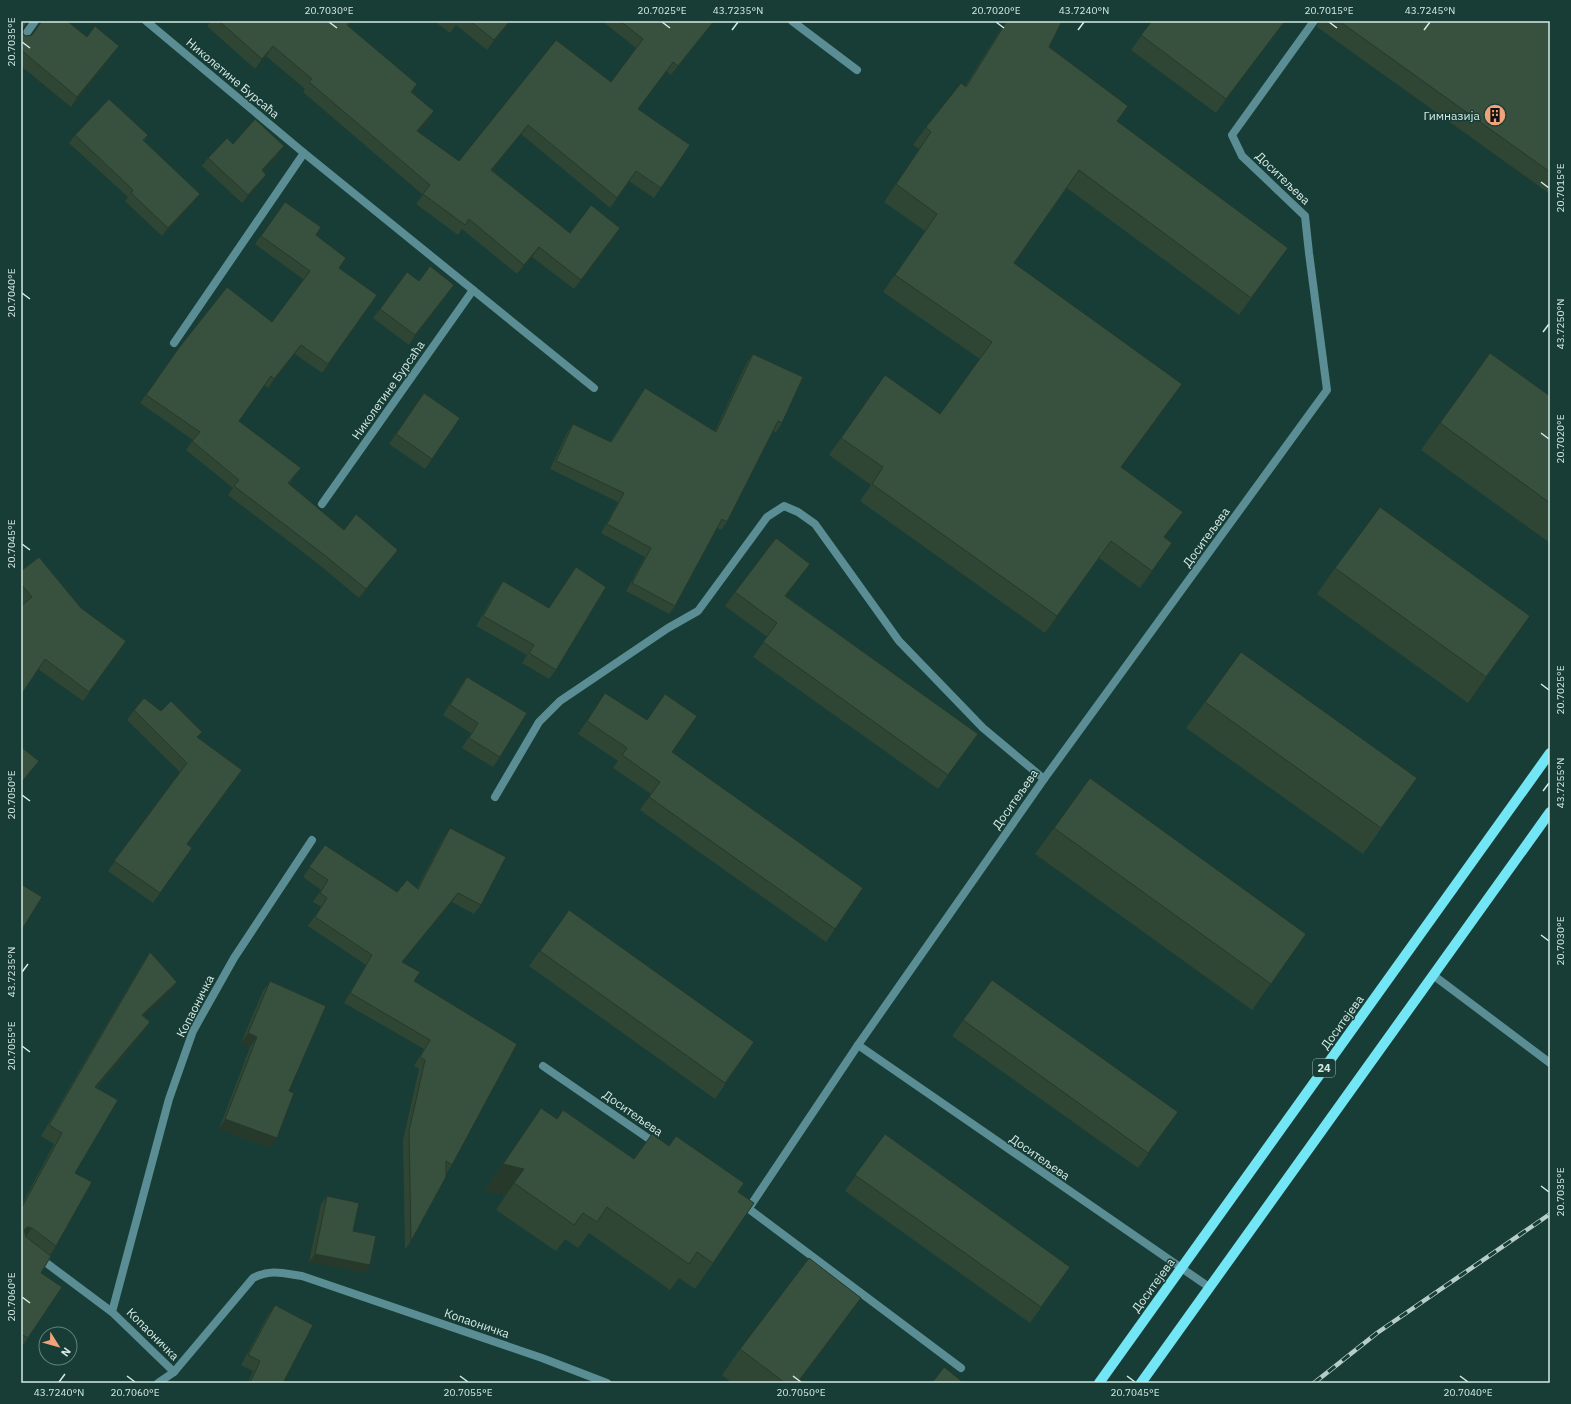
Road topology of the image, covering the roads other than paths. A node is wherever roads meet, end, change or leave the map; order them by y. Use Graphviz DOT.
graph roads {
  1 [pos="35,21"];
  2 [pos="146,21"];
  3 [pos="792,21"];
  4 [pos="1314,21"];
  5 [pos="21,41"];
  6 [pos="857,70"];
  7 [pos="304,153"];
  8 [pos="473,290"];
  9 [pos="174,343"];
  10 [pos="594,388"];
  11 [pos="322,504"];
  12 [pos="1550,754"];
  13 [pos="1044,779"];
  14 [pos="494,797"];
  15 [pos="1550,812"];
  16 [pos="312,840"];
  17 [pos="1433,974"];
  18 [pos="858,1046"];
  19 [pos="1550,1063"];
  20 [pos="543,1066"];
  21 [pos="665,1150"];
  22 [pos="736,1199"];
  23 [pos="749,1208"];
  24 [pos="21,1244"];
  25 [pos="1181,1268"];
  26 [pos="1209,1287"];
  27 [pos="112,1312"];
  28 [pos="961,1368"];
  29 [pos="174,1372"];
  30 [pos="158,1383"];
  31 [pos="607,1383"];
  32 [pos="1099,1383"];
  33 [pos="1141,1383"];
  1 -- 5 [label="street"];
  2 -- 7 [label="street, Николетине Бурсаћа"];
  3 -- 6 [label="street"];
  4 -- 13 [label="street, Доситељева"];
  7 -- 8 [label="street, Николетине Бурсаћа"];
  7 -- 9 [label="street"];
  8 -- 10 [label="street, Николетине Бурсаћа"];
  8 -- 11 [label="street, Николетине Бурсаћа"];
  12 -- 25 [label="main road, Доситејева / 24"];
  13 -- 14 [label="street"];
  13 -- 18 [label="street, Доситељева"];
  15 -- 17 [label="main road"];
  16 -- 27 [label="street, Копаоничка"];
  17 -- 19 [label="street"];
  17 -- 26 [label="main road"];
  18 -- 23 [label="street, Доситељева"];
  18 -- 25 [label="street, Доситељева"];
  20 -- 21 [label="street, Доситељева"];
  22 -- 23 [label="street"];
  23 -- 28 [label="street"];
  24 -- 27 [label="street"];
  25 -- 26 [label="street, Доситељева"];
  25 -- 32 [label="main road, Доситејева / 24"];
  26 -- 33 [label="main road"];
  27 -- 29 [label="street, Копаоничка"];
  29 -- 30 [label="street"];
  29 -- 31 [label="street, Копаоничка"];
}
